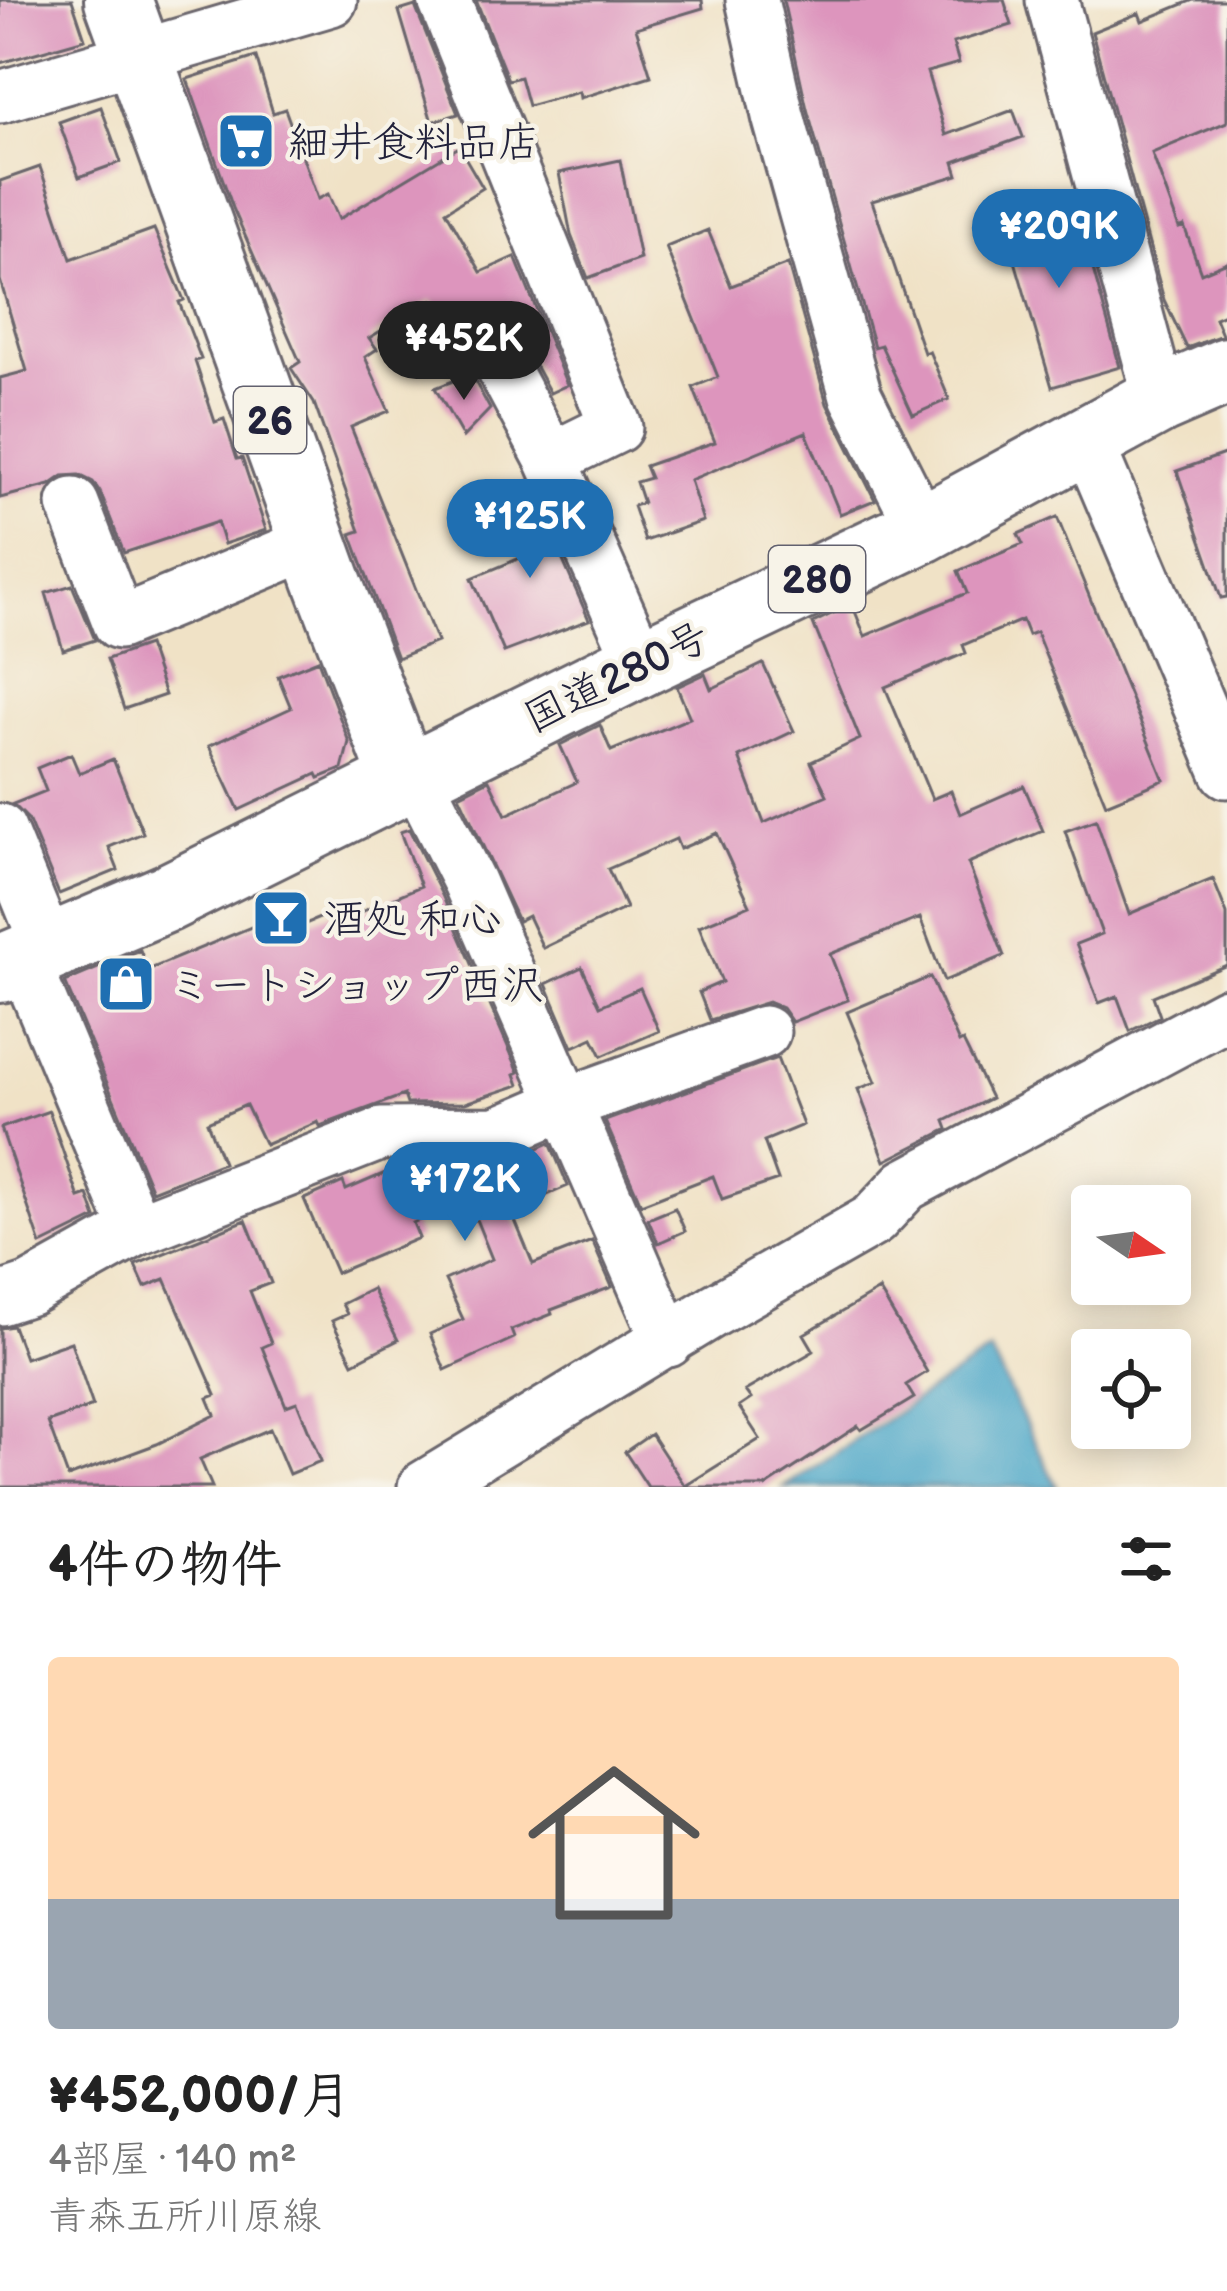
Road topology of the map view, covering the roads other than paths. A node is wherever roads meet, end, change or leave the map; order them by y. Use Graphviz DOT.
graph roads {
  1 [pos="331,0"];
  2 [pos="444,0"];
  3 [pos="752,0"];
  4 [pos="1052,0"];
  5 [pos="128,28"];
  6 [pos="0,97"];
  7 [pos="496,356"];
  8 [pos="1227,371"];
  9 [pos="1160,400"];
  10 [pos="1086,439"];
  11 [pos="551,460"];
  12 [pos="73,504"];
  13 [pos="923,529"];
  14 [pos="314,542"];
  15 [pos="641,663"];
  16 [pos="1227,772"];
  17 [pos="410,778"];
  18 [pos="0,830"];
  19 [pos="24,959"];
  20 [pos="1227,1014"];
  21 [pos="764,1032"];
  22 [pos="565,1104"];
  23 [pos="136,1230"];
  24 [pos="0,1299"];
  25 [pos="668,1340"];
  26 [pos="424,1487"];
  1 -- 5 [label="street"];
  2 -- 11 [label="street"];
  3 -- 13 [label="street"];
  4 -- 9 [label="street"];
  5 -- 6 [label="street"];
  5 -- 14 [label="main road, 26"];
  7 -- 11 [label="street"];
  8 -- 9 [label="main road, 国道280号 / 280"];
  9 -- 10 [label="main road, 国道280号 / 280"];
  10 -- 13 [label="main road, 国道280号 / 280"];
  10 -- 16 [label="street"];
  11 -- 15 [label="street"];
  12 -- 14 [label="street"];
  13 -- 15 [label="main road, 国道280号 / 280"];
  14 -- 17 [label="main road, 26"];
  15 -- 17 [label="main road, 国道280号 / 280"];
  17 -- 19 [label="main road, 国道280号 / 280"];
  17 -- 22 [label="street"];
  18 -- 19 [label="street"];
  19 -- 23 [label="street"];
  20 -- 25 [label="street"];
  21 -- 22 [label="street"];
  22 -- 23 [label="street"];
  22 -- 25 [label="street"];
  23 -- 24 [label="street"];
  25 -- 26 [label="street"];
}
